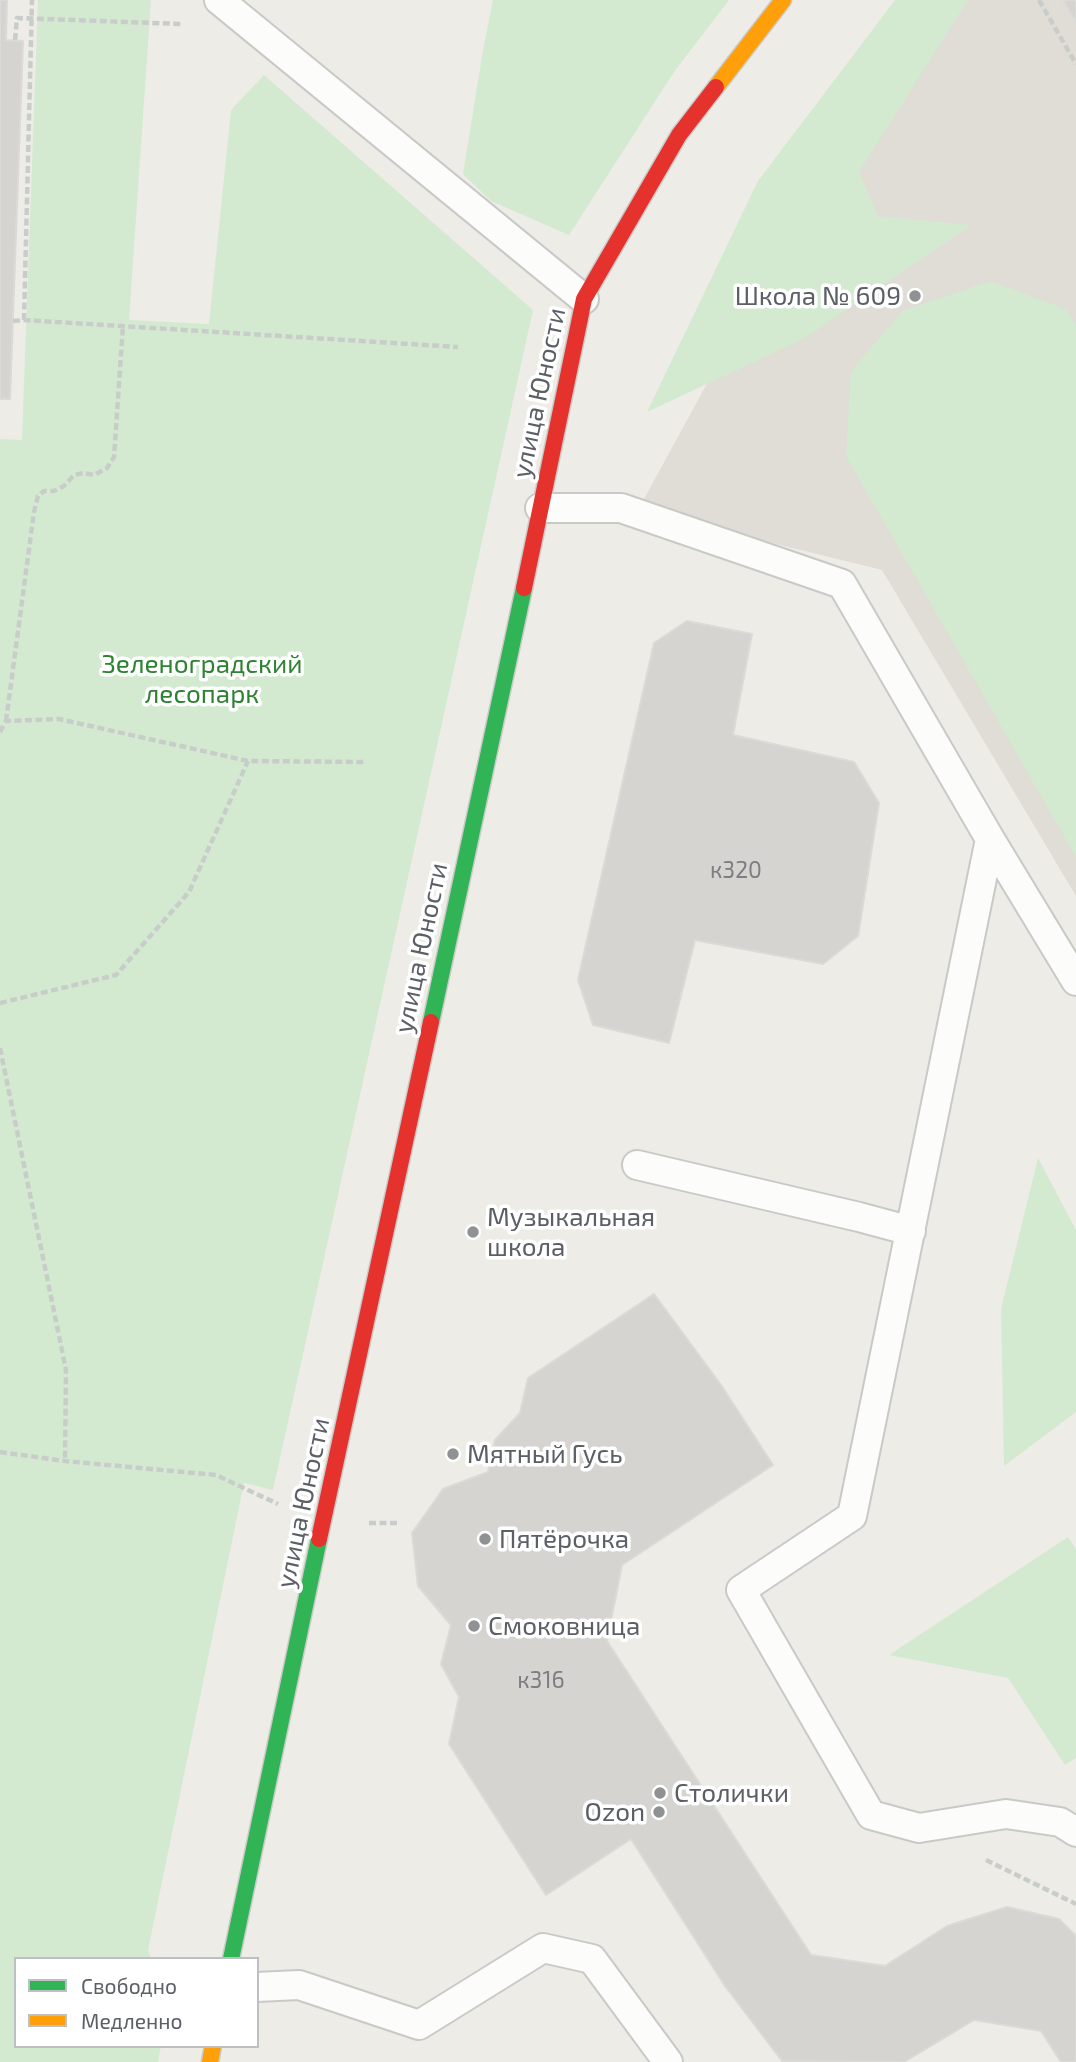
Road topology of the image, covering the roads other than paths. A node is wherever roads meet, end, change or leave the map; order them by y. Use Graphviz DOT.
graph roads {
  1 [pos="219,0"];
  2 [pos="783,0"];
  3 [pos="584,299"];
  4 [pos="540,508"];
  5 [pos="990,839"];
  6 [pos="1076,981"];
  7 [pos="637,1166"];
  8 [pos="911,1231"];
  9 [pos="1076,1832"];
  10 [pos="232,1957"];
  11 [pos="259,1987"];
  12 [pos="668,2062"];
  1 -- 3 [label="lane"];
  2 -- 3 [label="street, улица Юности"];
  3 -- 4 [label="street, улица Юности"];
  4 -- 5 [label="lane"];
  4 -- 10 [label="street, улица Юности"];
  5 -- 6 [label="lane"];
  5 -- 8 [label="lane"];
  7 -- 8 [label="lane"];
  8 -- 9 [label="lane"];
  11 -- 12 [label="lane"];
}
